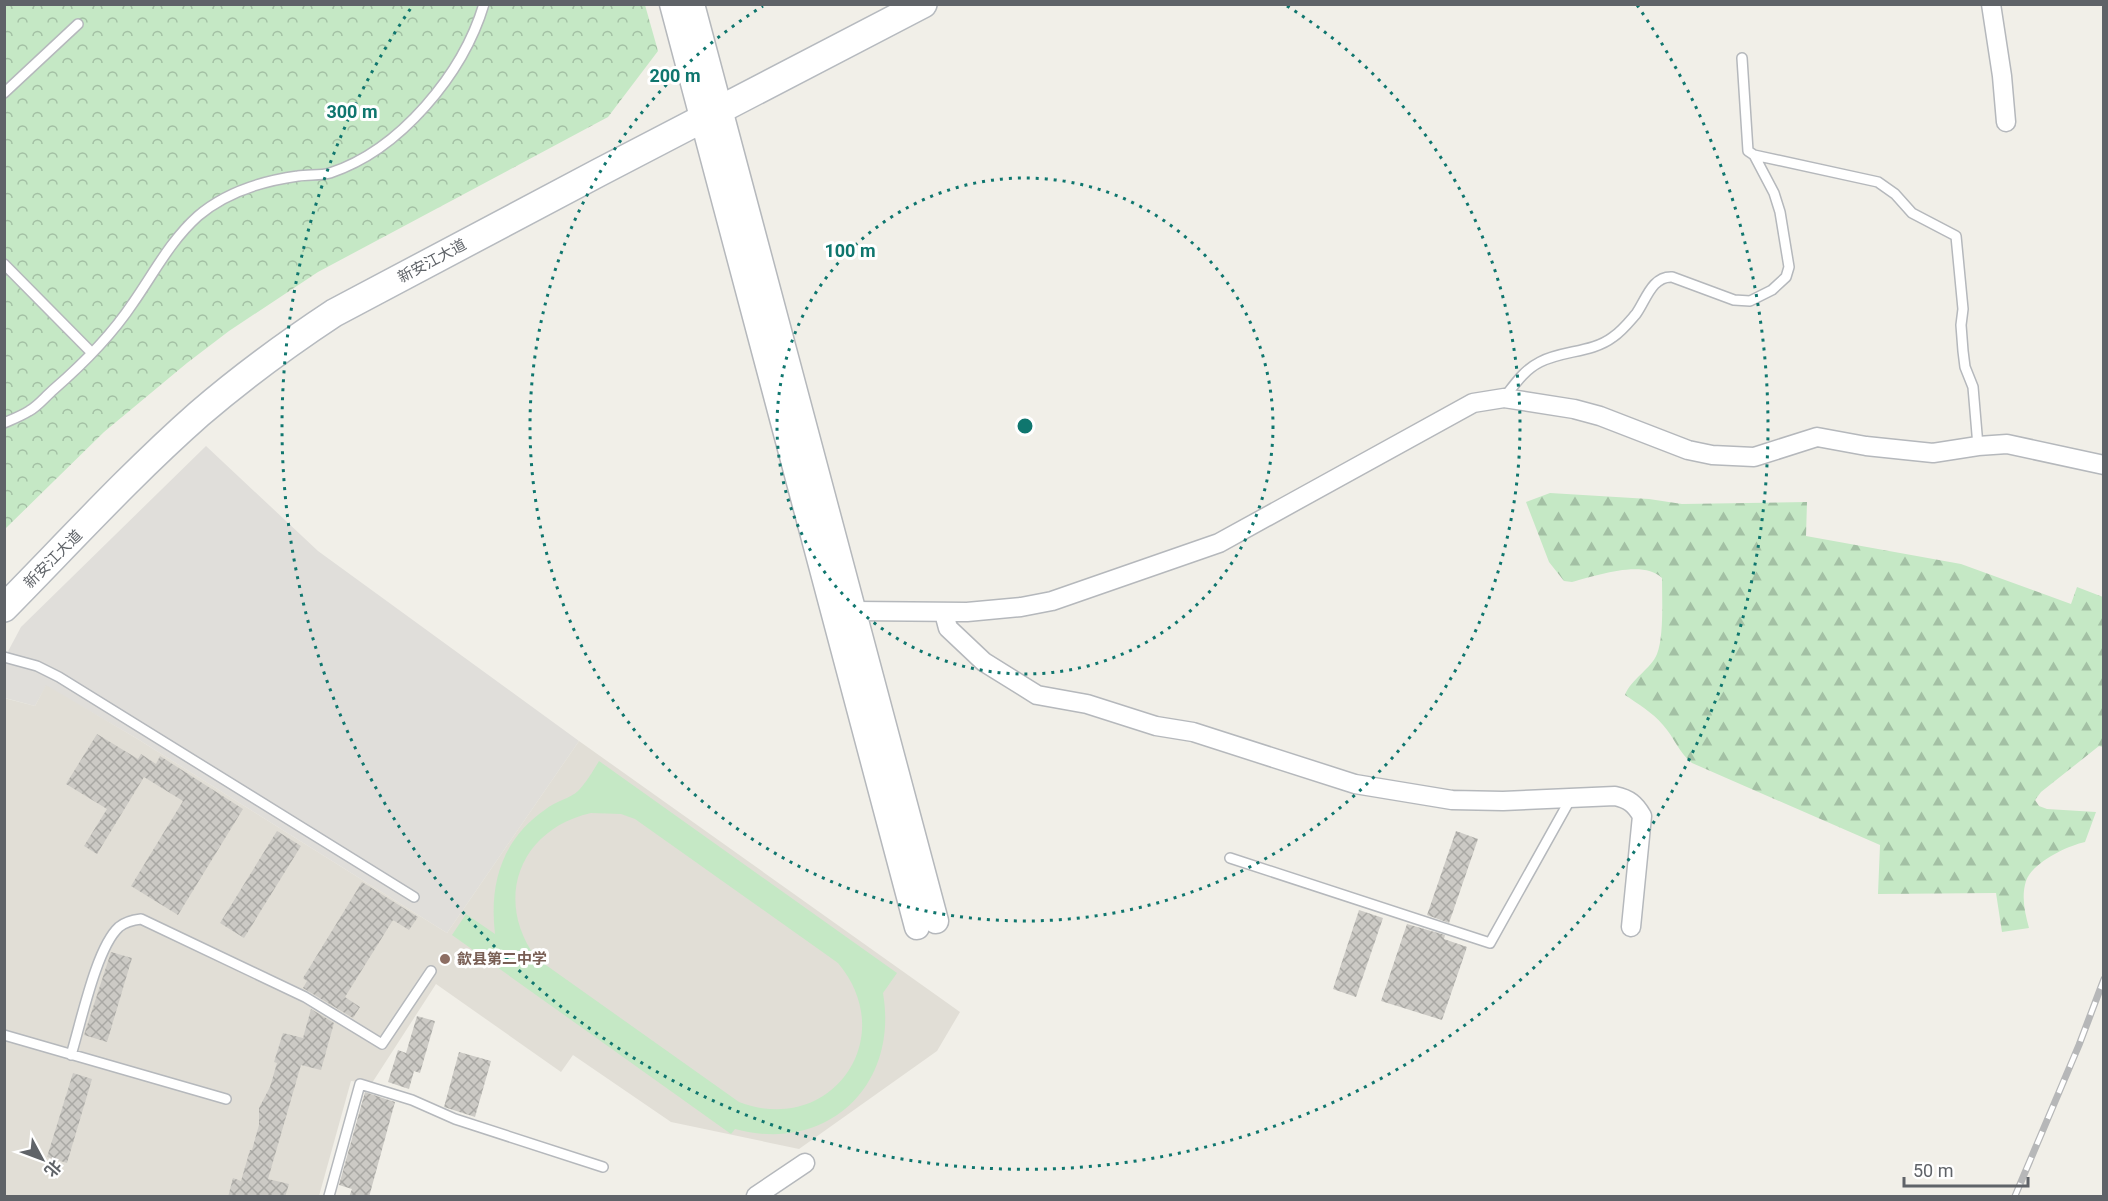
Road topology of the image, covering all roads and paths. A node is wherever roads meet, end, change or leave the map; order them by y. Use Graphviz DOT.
graph roads {
  1 [pos="484,4"];
  2 [pos="672,4"];
  3 [pos="692,4"];
  4 [pos="883,4"];
  5 [pos="923,4"];
  6 [pos="1991,4"];
  7 [pos="78,24"];
  8 [pos="1742,58"];
  9 [pos="4,93"];
  10 [pos="709,105"];
  11 [pos="2006,122"];
  12 [pos="1754,155"];
  13 [pos="4,264"];
  14 [pos="92,353"];
  15 [pos="1504,398"];
  16 [pos="4,423"];
  17 [pos="1978,446"];
  18 [pos="2103,465"];
  19 [pos="4,581"];
  20 [pos="4,608"];
  21 [pos="854,611"];
  22 [pos="944,613"];
  23 [pos="4,657"];
  24 [pos="1571,798"];
  25 [pos="1230,858"];
  26 [pos="414,897"];
  27 [pos="1631,927"];
  28 [pos="431,971"];
  29 [pos="4,1035"];
  30 [pos="72,1055"];
  31 [pos="226,1100"];
  32 [pos="805,1163"];
  33 [pos="603,1167"];
  34 [pos="329,1197"];
  35 [pos="756,1197"];
  1 -- 14 [label="lane"];
  2 -- 10 [label="street"];
  3 -- 10 [label="street"];
  4 -- 10 [label="main road, 新安江大道"];
  5 -- 10 [label="main road, 新安江大道"];
  6 -- 11 [label="street"];
  7 -- 9 [label="lane"];
  8 -- 12 [label="lane"];
  10 -- 19 [label="main road, 新安江大道"];
  10 -- 20 [label="main road, 新安江大道"];
  10 -- 21 [label="street"];
  10 -- 21 [label="street"];
  12 -- 15 [label="lane"];
  12 -- 17 [label="lane"];
  13 -- 14 [label="lane"];
  14 -- 16 [label="lane"];
  15 -- 17 [label="street"];
  15 -- 22 [label="street"];
  17 -- 18 [label="street"];
  21 -- 22 [label="street"];
  22 -- 24 [label="street"];
  23 -- 26 [label="lane"];
  24 -- 25 [label="lane"];
  24 -- 27 [label="street"];
  28 -- 30 [label="lane"];
  29 -- 30 [label="lane"];
  30 -- 31 [label="lane"];
  32 -- 35 [label="street"];
  33 -- 34 [label="lane"];
}
